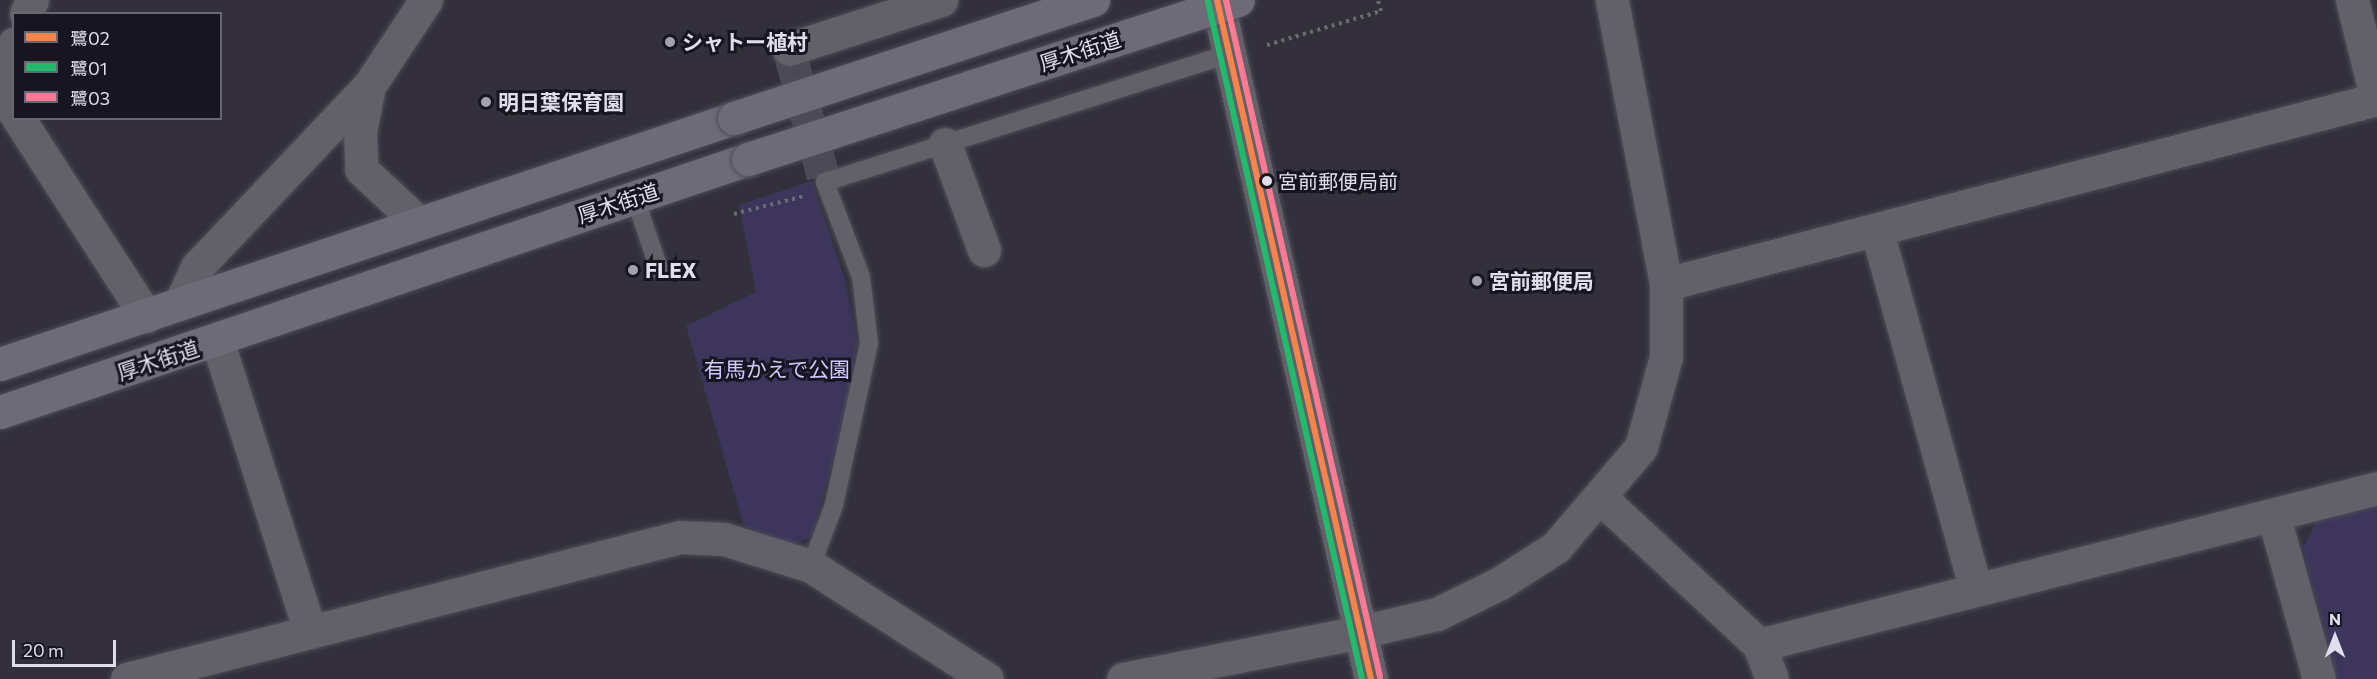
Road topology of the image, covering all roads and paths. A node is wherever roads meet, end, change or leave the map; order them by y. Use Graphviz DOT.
graph roads {
  1 [pos="426,0"];
  2 [pos="941,0"];
  3 [pos="1093,0"];
  4 [pos="1217,0"];
  5 [pos="1238,0"];
  6 [pos="1378,0"];
  7 [pos="1612,0"];
  8 [pos="2352,0"];
  9 [pos="1267,45"];
  10 [pos="12,47"];
  11 [pos="789,49"];
  12 [pos="1229,54"];
  13 [pos="0,67"];
  14 [pos="369,86"];
  15 [pos="0,92"];
  16 [pos="2377,99"];
  17 [pos="12,109"];
  18 [pos="19,120"];
  19 [pos="945,144"];
  20 [pos="828,190"];
  21 [pos="635,198"];
  22 [pos="734,214"];
  23 [pos="419,224"];
  24 [pos="1877,231"];
  25 [pos="984,250"];
  26 [pos="659,268"];
  27 [pos="1666,284"];
  28 [pos="180,304"];
  29 [pos="146,316"];
  30 [pos="216,340"];
  31 [pos="0,364"];
  32 [pos="0,412"];
  33 [pos="2377,488"];
  34 [pos="1602,499"];
  35 [pos="2274,517"];
  36 [pos="811,566"];
  37 [pos="1976,590"];
  38 [pos="310,631"];
  39 [pos="1360,632"];
  40 [pos="1759,645"];
  41 [pos="1155,676"];
  42 [pos="127,679"];
  43 [pos="987,679"];
  44 [pos="1123,679"];
  45 [pos="1371,679"];
  46 [pos="1772,679"];
  47 [pos="2319,679"];
  1 -- 14 [label="street"];
  2 -- 11 [label="street"];
  3 -- 23 [label="highway, 厚木街道, bridge"];
  4 -- 12 [label="street"];
  5 -- 21 [label="highway, 厚木街道, bridge"];
  6 -- 9 [label="path"];
  7 -- 27 [label="street"];
  8 -- 16 [label="street"];
  10 -- 13 [label="street"];
  12 -- 19 [label="lane"];
  12 -- 39 [label="street"];
  14 -- 23 [label="street"];
  14 -- 28 [label="street"];
  15 -- 17 [label="street"];
  16 -- 24 [label="street"];
  18 -- 29 [label="street"];
  19 -- 20 [label="lane"];
  19 -- 25 [label="street"];
  20 -- 22 [label="path"];
  20 -- 36 [label="lane"];
  21 -- 26 [label="lane"];
  21 -- 30 [label="highway, 厚木街道"];
  23 -- 28 [label="highway, 厚木街道"];
  24 -- 27 [label="street"];
  24 -- 37 [label="street"];
  27 -- 34 [label="street"];
  28 -- 29 [label="highway, 厚木街道"];
  29 -- 31 [label="highway, 厚木街道"];
  30 -- 32 [label="highway, 厚木街道"];
  30 -- 38 [label="street"];
  33 -- 35 [label="street"];
  34 -- 39 [label="street"];
  34 -- 40 [label="street"];
  35 -- 37 [label="street"];
  35 -- 47 [label="street"];
  36 -- 38 [label="street"];
  36 -- 43 [label="street"];
  37 -- 40 [label="street"];
  38 -- 42 [label="street"];
  39 -- 41 [label="street"];
  39 -- 45 [label="street"];
  40 -- 46 [label="street"];
  41 -- 44 [label="street"];
}
